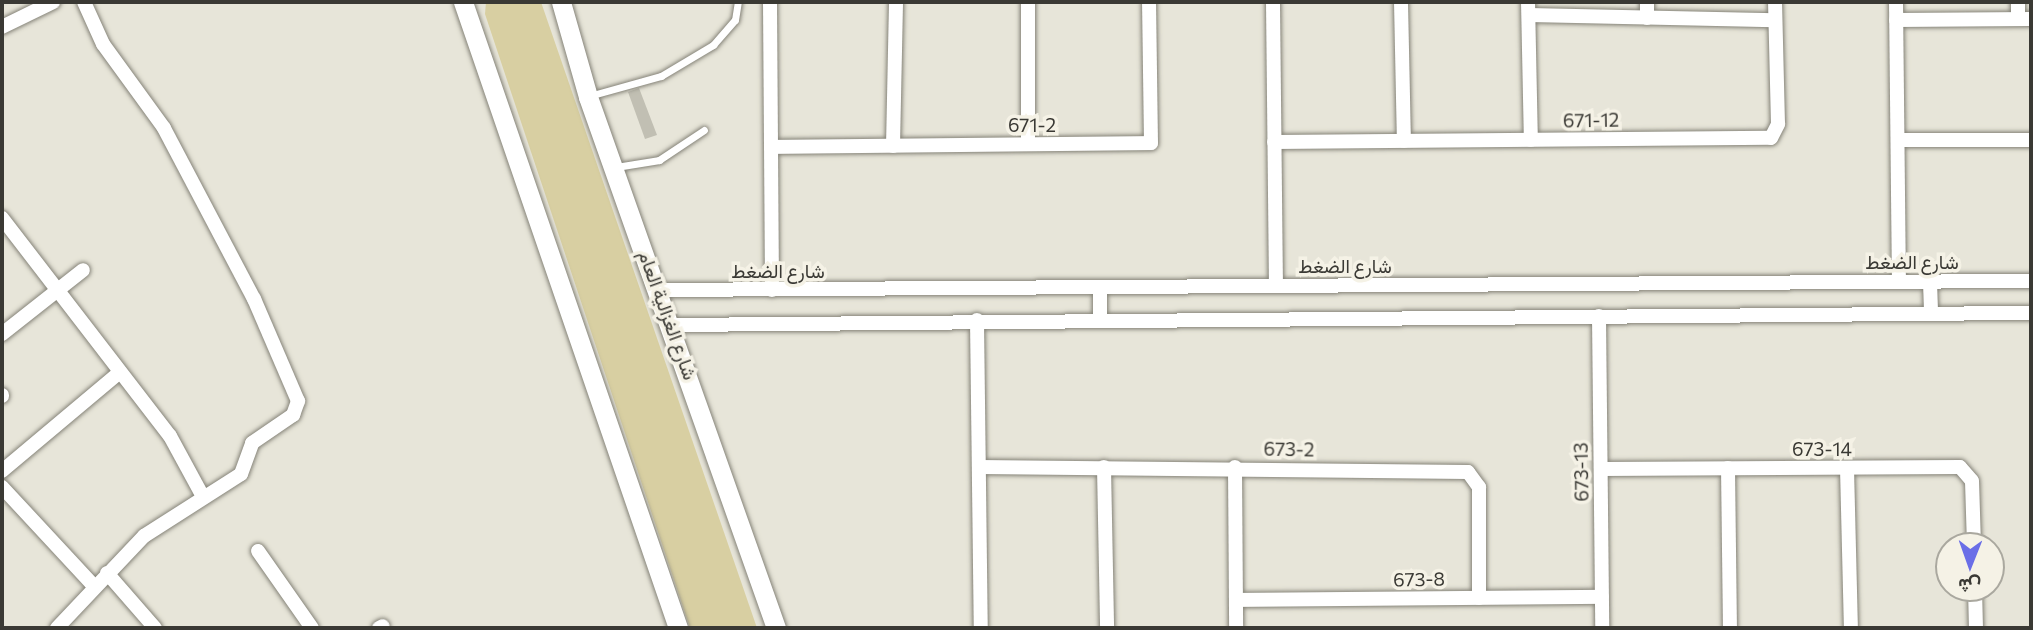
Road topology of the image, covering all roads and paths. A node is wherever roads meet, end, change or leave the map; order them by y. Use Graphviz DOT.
graph roads {
  1 [pos="53,2"];
  2 [pos="84,2"];
  3 [pos="561,2"];
  4 [pos="738,2"];
  5 [pos="770,2"];
  6 [pos="896,2"];
  7 [pos="1028,2"];
  8 [pos="1149,2"];
  9 [pos="1273,2"];
  10 [pos="1401,2"];
  11 [pos="1647,2"];
  12 [pos="1775,2"];
  13 [pos="1896,2"];
  14 [pos="2018,2"];
  15 [pos="466,6"];
  16 [pos="1528,9"];
  17 [pos="1647,18"];
  18 [pos="2025,19"];
  19 [pos="1775,20"];
  20 [pos="1896,20"];
  21 [pos="2,27"];
  22 [pos="588,97"];
  23 [pos="704,130"];
  24 [pos="1531,140"];
  25 [pos="1898,140"];
  26 [pos="2031,140"];
  27 [pos="1404,141"];
  28 [pos="1274,142"];
  29 [pos="1027,144"];
  30 [pos="893,146"];
  31 [pos="771,147"];
  32 [pos="615,167"];
  33 [pos="2,218"];
  34 [pos="83,270"];
  35 [pos="2031,281"];
  36 [pos="1899,282"];
  37 [pos="1930,282"];
  38 [pos="1276,286"];
  39 [pos="1100,287"];
  40 [pos="56,288"];
  41 [pos="660,290"];
  42 [pos="772,290"];
  43 [pos="1931,313"];
  44 [pos="2031,313"];
  45 [pos="1599,316"];
  46 [pos="1100,319"];
  47 [pos="977,320"];
  48 [pos="673,325"];
  49 [pos="2,334"];
  50 [pos="120,372"];
  51 [pos="979,467"];
  52 [pos="1104,467"];
  53 [pos="1235,467"];
  54 [pos="1728,468"];
  55 [pos="1847,468"];
  56 [pos="1601,469"];
  57 [pos="2,471"];
  58 [pos="2,486"];
  59 [pos="202,495"];
  60 [pos="1974,532"];
  61 [pos="258,551"];
  62 [pos="107,573"];
  63 [pos="94,586"];
  64 [pos="1602,597"];
  65 [pos="1479,598"];
  66 [pos="1236,600"];
  67 [pos="1975,602"];
  68 [pos="57,628"];
  69 [pos="155,628"];
  70 [pos="312,628"];
  71 [pos="678,628"];
  72 [pos="776,628"];
  73 [pos="981,628"];
  74 [pos="1107,628"];
  75 [pos="1236,628"];
  76 [pos="1602,628"];
  77 [pos="1730,628"];
  78 [pos="1851,628"];
  79 [pos="1976,628"];
  1 -- 21 [label="street"];
  2 -- 59 [label="street"];
  3 -- 22 [label="main road, شارع الغزالية العام"];
  4 -- 22 [label="lane"];
  5 -- 31 [label="street"];
  6 -- 30 [label="street"];
  7 -- 29 [label="street"];
  8 -- 29 [label="street, 671-2"];
  9 -- 28 [label="street"];
  10 -- 27 [label="street"];
  11 -- 17 [label="street"];
  12 -- 19 [label="street, 671-12"];
  13 -- 20 [label="street"];
  14 -- 18 [label="street"];
  15 -- 71 [label="main road"];
  16 -- 17 [label="street"];
  16 -- 24 [label="street"];
  17 -- 19 [label="street"];
  18 -- 20 [label="street"];
  19 -- 24 [label="street, 671-12"];
  20 -- 25 [label="street"];
  22 -- 32 [label="main road, شارع الغزالية العام"];
  23 -- 32 [label="lane"];
  24 -- 27 [label="street, 671-12"];
  25 -- 26 [label="street"];
  25 -- 36 [label="street"];
  27 -- 28 [label="street, 671-12"];
  28 -- 38 [label="street"];
  29 -- 30 [label="street, 671-2"];
  30 -- 31 [label="street, 671-2"];
  31 -- 42 [label="street"];
  32 -- 41 [label="main road, شارع الغزالية العام"];
  33 -- 40 [label="street"];
  34 -- 40 [label="street"];
  35 -- 37 [label="street, شارع الضغط"];
  36 -- 37 [label="street, شارع الضغط"];
  36 -- 38 [label="street, شارع الضغط"];
  37 -- 43 [label="street"];
  38 -- 39 [label="street, شارع الضغط"];
  39 -- 42 [label="street, شارع الضغط"];
  39 -- 46 [label="street"];
  40 -- 49 [label="street"];
  40 -- 50 [label="street"];
  41 -- 42 [label="street, شارع الضغط"];
  41 -- 48 [label="main road, شارع الغزالية العام"];
  43 -- 44 [label="street"];
  43 -- 45 [label="street"];
  45 -- 46 [label="street"];
  45 -- 56 [label="street, 673-13"];
  46 -- 47 [label="street"];
  47 -- 48 [label="street"];
  47 -- 51 [label="street"];
  48 -- 72 [label="main road, شارع الغزالية العام"];
  50 -- 57 [label="street"];
  50 -- 59 [label="street"];
  51 -- 52 [label="street, 673-2"];
  51 -- 73 [label="street"];
  52 -- 53 [label="street, 673-2"];
  52 -- 74 [label="street"];
  53 -- 65 [label="street, 673-2"];
  53 -- 66 [label="street"];
  54 -- 55 [label="street, 673-14"];
  54 -- 56 [label="street, 673-14"];
  54 -- 77 [label="street"];
  55 -- 60 [label="street, 673-14"];
  55 -- 78 [label="street"];
  56 -- 64 [label="street, 673-13"];
  58 -- 63 [label="street"];
  59 -- 62 [label="street"];
  61 -- 70 [label="street"];
  62 -- 63 [label="street"];
  62 -- 69 [label="street"];
  63 -- 68 [label="street"];
  64 -- 65 [label="street, 673-8"];
  64 -- 76 [label="street, 673-13"];
  65 -- 66 [label="street, 673-8"];
  66 -- 75 [label="street"];
  67 -- 79 [label="street"];
}
